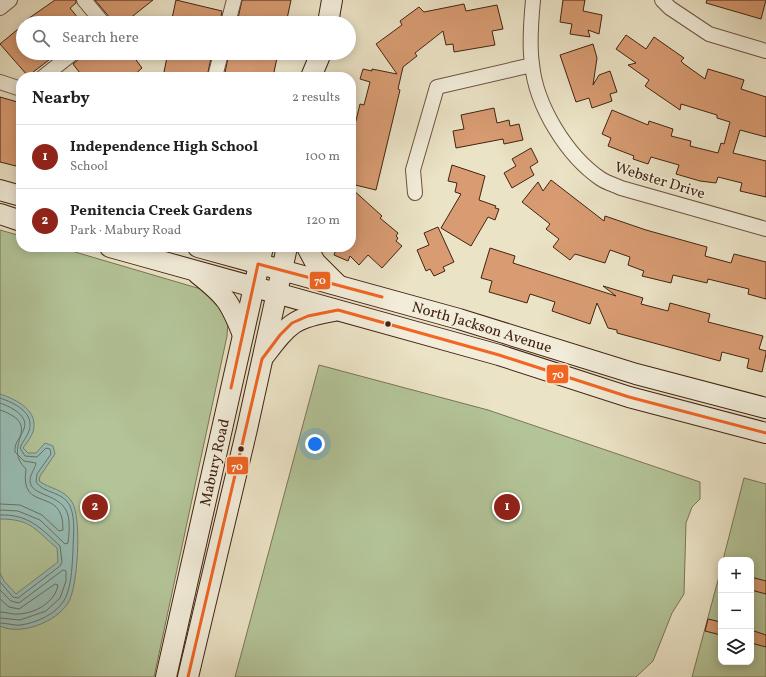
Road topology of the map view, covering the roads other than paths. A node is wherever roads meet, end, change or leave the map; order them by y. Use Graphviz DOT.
graph roads {
  1 [pos="10,0"];
  2 [pos="84,0"];
  3 [pos="234,0"];
  4 [pos="332,0"];
  5 [pos="533,0"];
  6 [pos="662,0"];
  7 [pos="0,8"];
  8 [pos="97,16"];
  9 [pos="230,16"];
  10 [pos="329,16"];
  11 [pos="766,51"];
  12 [pos="64,60"];
  13 [pos="219,60"];
  14 [pos="319,60"];
  15 [pos="321,60"];
  16 [pos="532,65"];
  17 [pos="49,72"];
  18 [pos="216,72"];
  19 [pos="313,72"];
  20 [pos="320,72"];
  21 [pos="0,82"];
  22 [pos="16,87"];
  23 [pos="0,190"];
  24 [pos="415,193"];
  25 [pos="16,195"];
  26 [pos="0,214"];
  27 [pos="16,219"];
  28 [pos="766,229"];
  29 [pos="129,252"];
  30 [pos="235,252"];
  31 [pos="286,252"];
  32 [pos="309,252"];
  33 [pos="261,256"];
  34 [pos="190,268"];
  35 [pos="282,270"];
  36 [pos="254,286"];
  37 [pos="340,286"];
  38 [pos="276,294"];
  39 [pos="338,310"];
  40 [pos="244,335"];
  41 [pos="262,359"];
  42 [pos="766,408"];
  43 [pos="766,433"];
  44 [pos="166,677"];
  45 [pos="188,677"];
  1 -- 7 [label="street"];
  2 -- 8 [label="street"];
  3 -- 9 [label="street"];
  4 -- 10 [label="main road"];
  5 -- 16 [label="street, Webster Drive"];
  6 -- 11 [label="street"];
  12 -- 17 [label="street"];
  13 -- 18 [label="street"];
  14 -- 19 [label="main road"];
  15 -- 20 [label="main road"];
  16 -- 24 [label="street"];
  16 -- 28 [label="street, Webster Drive"];
  21 -- 22 [label="street"];
  23 -- 25 [label="main road"];
  26 -- 27 [label="main road"];
  29 -- 34 [label="main road, North Jackson Avenue"];
  30 -- 33 [label="main road, North Jackson Avenue"];
  31 -- 35 [label="main road, Mabury Road"];
  32 -- 37 [label="main road"];
  33 -- 35 [label="main road, North Jackson Avenue"];
  33 -- 36 [label="main road, Mabury Road"];
  34 -- 36 [label="main road, North Jackson Avenue"];
  34 -- 40 [label="main road"];
  35 -- 37 [label="main road, North Jackson Avenue"];
  35 -- 38 [label="main road, Mabury Road"];
  36 -- 38 [label="main road, North Jackson Avenue"];
  36 -- 40 [label="main road, Mabury Road"];
  37 -- 42 [label="main road, North Jackson Avenue"];
  38 -- 39 [label="main road, North Jackson Avenue"];
  38 -- 41 [label="main road, Mabury Road"];
  39 -- 41 [label="main road"];
  39 -- 43 [label="main road, North Jackson Avenue"];
  40 -- 44 [label="main road, Mabury Road"];
  41 -- 45 [label="main road, Mabury Road"];
}
